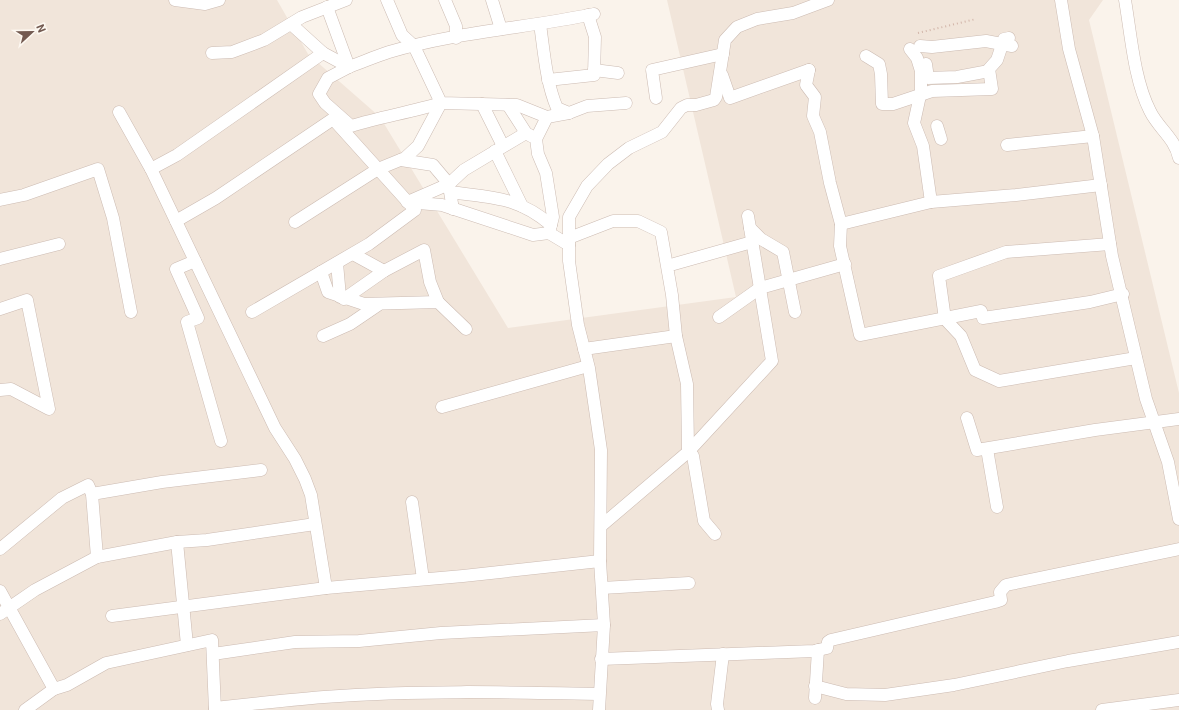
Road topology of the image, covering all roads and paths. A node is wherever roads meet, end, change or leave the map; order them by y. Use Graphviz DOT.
graph roads {
  1 [pos="175,0"];
  2 [pos="219,0"];
  3 [pos="346,0"];
  4 [pos="387,0"];
  5 [pos="445,0"];
  6 [pos="492,0"];
  7 [pos="828,0"];
  8 [pos="1061,0"];
  9 [pos="1125,0"];
  10 [pos="327,7"];
  11 [pos="976,19"];
  12 [pos="291,24"];
  13 [pos="540,24"];
  14 [pos="501,29"];
  15 [pos="918,33"];
  16 [pos="456,38"];
  17 [pos="414,46"];
  18 [pos="916,47"];
  19 [pos="323,53"];
  20 [pos="212,54"];
  21 [pos="724,54"];
  22 [pos="866,56"];
  23 [pos="349,67"];
  24 [pos="594,70"];
  25 [pos="989,71"];
  26 [pos="618,73"];
  27 [pos="721,73"];
  28 [pos="548,80"];
  29 [pos="921,94"];
  30 [pos="656,98"];
  31 [pos="441,103"];
  32 [pos="626,103"];
  33 [pos="482,104"];
  34 [pos="508,105"];
  35 [pos="119,112"];
  36 [pos="569,113"];
  37 [pos="547,117"];
  38 [pos="937,126"];
  39 [pos="531,136"];
  40 [pos="1093,136"];
  41 [pos="941,139"];
  42 [pos="1007,145"];
  43 [pos="499,148"];
  44 [pos="1179,158"];
  45 [pos="401,160"];
  46 [pos="151,169"];
  47 [pos="378,169"];
  48 [pos="449,184"];
  49 [pos="1101,185"];
  50 [pos="0,200"];
  51 [pos="407,202"];
  52 [pos="931,202"];
  53 [pos="522,206"];
  54 [pos="452,209"];
  55 [pos="176,221"];
  56 [pos="295,222"];
  57 [pos="841,224"];
  58 [pos="550,229"];
  59 [pos="569,242"];
  60 [pos="752,242"];
  61 [pos="59,244"];
  62 [pos="1110,244"];
  63 [pos="353,254"];
  64 [pos="0,259"];
  65 [pos="195,261"];
  66 [pos="337,263"];
  67 [pos="674,264"];
  68 [pos="844,264"];
  69 [pos="384,271"];
  70 [pos="321,272"];
  71 [pos="790,280"];
  72 [pos="760,288"];
  73 [pos="1122,294"];
  74 [pos="342,298"];
  75 [pos="438,302"];
  76 [pos="378,305"];
  77 [pos="0,308"];
  78 [pos="132,312"];
  79 [pos="252,312"];
  80 [pos="795,312"];
  81 [pos="719,317"];
  82 [pos="945,318"];
  83 [pos="466,328"];
  84 [pos="323,336"];
  85 [pos="676,336"];
  86 [pos="584,349"];
  87 [pos="1136,358"];
  88 [pos="588,366"];
  89 [pos="0,390"];
  90 [pos="442,407"];
  91 [pos="967,418"];
  92 [pos="1179,419"];
  93 [pos="1155,422"];
  94 [pos="221,441"];
  95 [pos="987,449"];
  96 [pos="690,451"];
  97 [pos="261,470"];
  98 [pos="92,494"];
  99 [pos="412,502"];
  100 [pos="1178,502"];
  101 [pos="996,507"];
  102 [pos="1179,519"];
  103 [pos="315,524"];
  104 [pos="601,526"];
  105 [pos="715,534"];
  106 [pos="177,542"];
  107 [pos="0,549"];
  108 [pos="1179,549"];
  109 [pos="98,557"];
  110 [pos="600,561"];
  111 [pos="423,580"];
  112 [pos="689,583"];
  113 [pos="326,588"];
  114 [pos="602,588"];
  115 [pos="0,591"];
  116 [pos="183,607"];
  117 [pos="4,611"];
  118 [pos="112,616"];
  119 [pos="604,625"];
  120 [pos="1179,642"];
  121 [pos="188,645"];
  122 [pos="818,650"];
  123 [pos="213,654"];
  124 [pos="723,654"];
  125 [pos="601,659"];
  126 [pos="54,689"];
  127 [pos="599,694"];
  128 [pos="1179,700"];
  129 [pos="215,709"];
  130 [pos="25,710"];
  131 [pos="598,710"];
  132 [pos="718,710"];
  133 [pos="1102,710"];
  1 -- 2 [label="street"];
  3 -- 10 [label="street"];
  4 -- 17 [label="street"];
  5 -- 16 [label="street"];
  6 -- 14 [label="street"];
  7 -- 21 [label="street"];
  8 -- 40 [label="street"];
  9 -- 44 [label="street"];
  10 -- 12 [label="street"];
  10 -- 23 [label="street"];
  11 -- 15 [label="path"];
  12 -- 19 [label="street"];
  12 -- 20 [label="street"];
  13 -- 14 [label="street"];
  13 -- 24 [label="street"];
  13 -- 28 [label="street"];
  14 -- 16 [label="street"];
  16 -- 17 [label="street"];
  17 -- 23 [label="street"];
  17 -- 31 [label="street"];
  18 -- 25 [label="street"];
  18 -- 25 [label="street"];
  18 -- 29 [label="street"];
  19 -- 23 [label="street"];
  19 -- 46 [label="street"];
  21 -- 27 [label="street"];
  21 -- 30 [label="street"];
  22 -- 29 [label="street"];
  23 -- 31 [label="street"];
  24 -- 26 [label="street"];
  24 -- 28 [label="street"];
  25 -- 29 [label="street"];
  27 -- 57 [label="street"];
  27 -- 59 [label="street"];
  28 -- 36 [label="street"];
  29 -- 52 [label="street"];
  31 -- 33 [label="street"];
  31 -- 45 [label="street"];
  32 -- 36 [label="street"];
  33 -- 34 [label="street"];
  33 -- 43 [label="street"];
  34 -- 37 [label="street"];
  34 -- 39 [label="street"];
  35 -- 46 [label="street"];
  36 -- 37 [label="street"];
  37 -- 39 [label="street"];
  38 -- 41 [label="street"];
  39 -- 43 [label="street"];
  39 -- 58 [label="street"];
  40 -- 42 [label="street"];
  40 -- 49 [label="street"];
  43 -- 48 [label="street"];
  43 -- 53 [label="street"];
  45 -- 47 [label="street"];
  45 -- 48 [label="street"];
  46 -- 55 [label="street"];
  47 -- 51 [label="street"];
  47 -- 55 [label="street"];
  47 -- 56 [label="street"];
  48 -- 51 [label="street"];
  49 -- 52 [label="street"];
  49 -- 62 [label="street"];
  50 -- 78 [label="street"];
  51 -- 54 [label="street"];
  51 -- 63 [label="street"];
  52 -- 57 [label="street"];
  53 -- 54 [label="street"];
  53 -- 58 [label="street"];
  54 -- 58 [label="street"];
  55 -- 65 [label="street"];
  57 -- 68 [label="street"];
  58 -- 59 [label="street"];
  59 -- 85 [label="street"];
  59 -- 86 [label="street"];
  60 -- 67 [label="street"];
  60 -- 71 [label="street"];
  60 -- 72 [label="street"];
  61 -- 64 [label="street"];
  62 -- 73 [label="street"];
  62 -- 82 [label="street"];
  63 -- 66 [label="street"];
  63 -- 69 [label="street"];
  65 -- 94 [label="street"];
  65 -- 103 [label="street"];
  66 -- 70 [label="street"];
  66 -- 74 [label="street"];
  68 -- 71 [label="street"];
  68 -- 82 [label="street"];
  69 -- 74 [label="street"];
  69 -- 75 [label="street"];
  70 -- 74 [label="street"];
  70 -- 79 [label="street"];
  71 -- 72 [label="street"];
  71 -- 80 [label="street"];
  72 -- 81 [label="street"];
  72 -- 96 [label="street"];
  73 -- 82 [label="street"];
  73 -- 87 [label="street"];
  74 -- 76 [label="street"];
  75 -- 76 [label="street"];
  75 -- 83 [label="street"];
  76 -- 84 [label="street"];
  77 -- 89 [label="street"];
  82 -- 87 [label="street"];
  85 -- 86 [label="street"];
  85 -- 96 [label="street"];
  86 -- 88 [label="street"];
  87 -- 93 [label="street"];
  88 -- 90 [label="street"];
  88 -- 104 [label="street"];
  91 -- 95 [label="street"];
  92 -- 93 [label="street"];
  93 -- 95 [label="street"];
  93 -- 100 [label="street"];
  95 -- 101 [label="street"];
  96 -- 104 [label="street"];
  96 -- 105 [label="street"];
  97 -- 98 [label="street"];
  98 -- 107 [label="street"];
  98 -- 109 [label="street"];
  99 -- 111 [label="street"];
  100 -- 102 [label="street"];
  103 -- 106 [label="street"];
  103 -- 113 [label="street"];
  104 -- 110 [label="street"];
  106 -- 109 [label="street"];
  106 -- 116 [label="street"];
  108 -- 122 [label="street"];
  109 -- 117 [label="street"];
  110 -- 111 [label="street"];
  110 -- 114 [label="street"];
  111 -- 113 [label="street"];
  112 -- 114 [label="street"];
  113 -- 116 [label="street"];
  114 -- 119 [label="street"];
  115 -- 117 [label="street"];
  116 -- 118 [label="street"];
  116 -- 121 [label="street"];
  117 -- 126 [label="street"];
  119 -- 123 [label="street"];
  119 -- 125 [label="street"];
  120 -- 122 [label="street"];
  121 -- 123 [label="street"];
  121 -- 126 [label="street"];
  122 -- 124 [label="street"];
  123 -- 129 [label="street"];
  124 -- 125 [label="street"];
  124 -- 132 [label="street"];
  125 -- 127 [label="street"];
  126 -- 130 [label="street"];
  127 -- 129 [label="street"];
  127 -- 131 [label="street"];
  128 -- 133 [label="street"];
}
